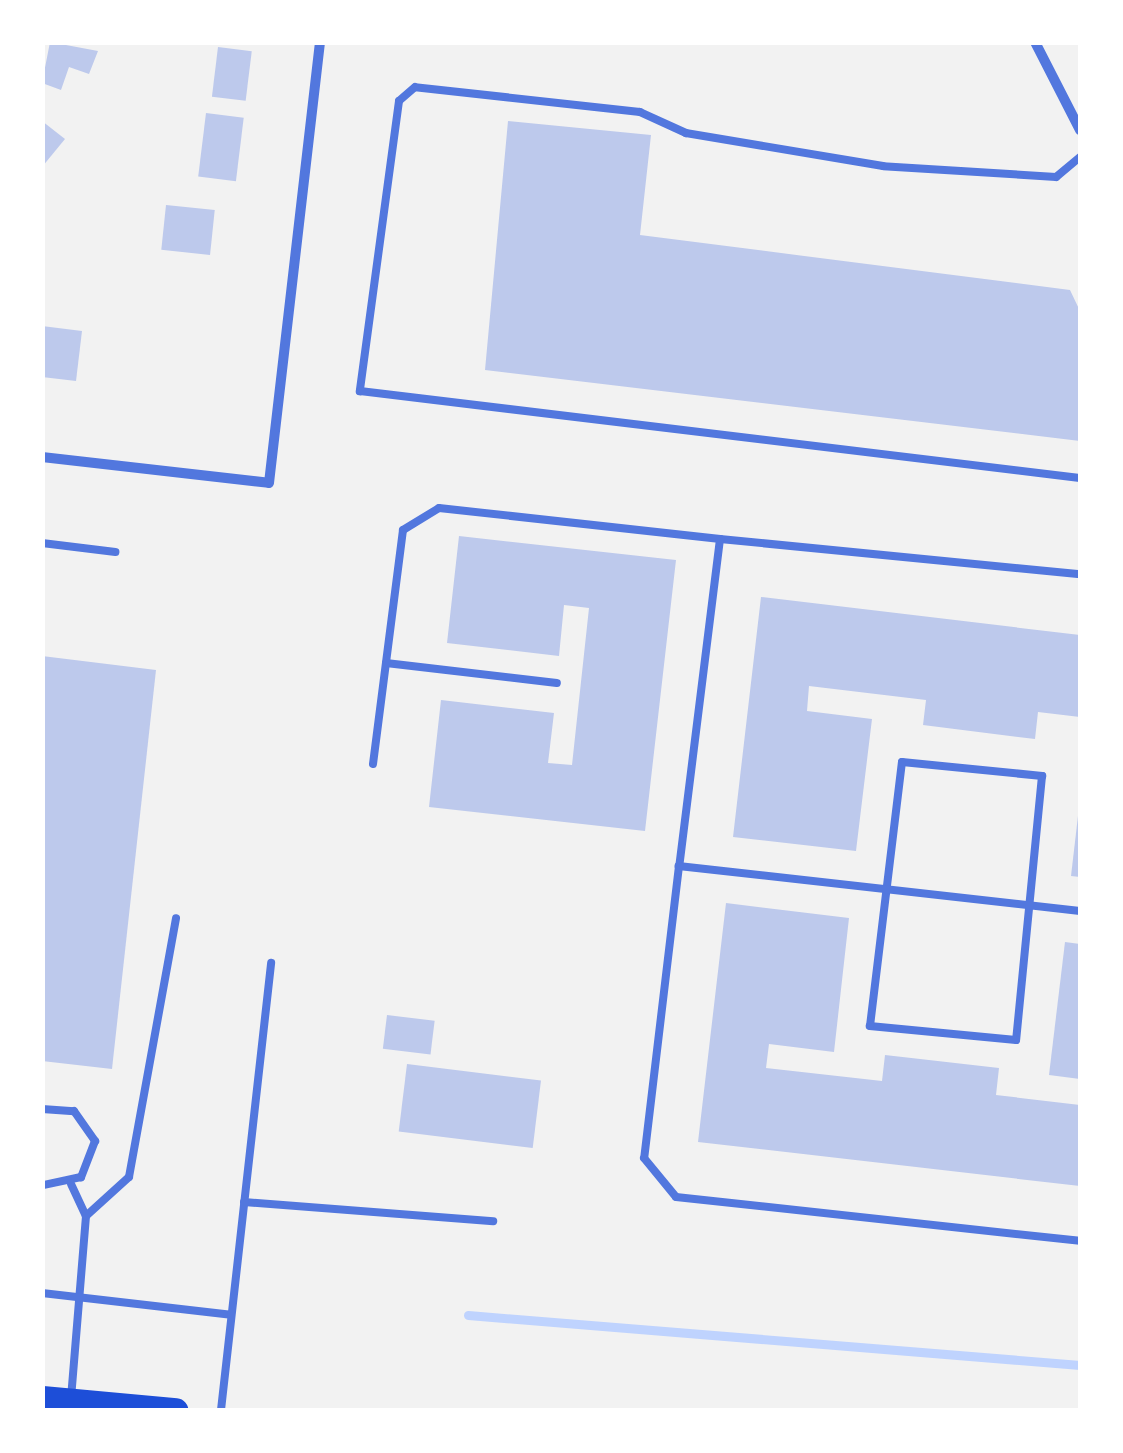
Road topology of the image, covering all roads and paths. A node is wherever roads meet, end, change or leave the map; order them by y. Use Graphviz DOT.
graph roads {
  1 [pos="320,42"];
  2 [pos="1035,42"];
  3 [pos="1080,130"];
  4 [pos="1080,158"];
  5 [pos="42,456"];
  6 [pos="1080,478"];
  7 [pos="720,539"];
  8 [pos="42,544"];
  9 [pos="116,552"];
  10 [pos="1080,574"];
  11 [pos="386,664"];
  12 [pos="556,683"];
  13 [pos="373,764"];
  14 [pos="679,866"];
  15 [pos="886,888"];
  16 [pos="1030,904"];
  17 [pos="1080,911"];
  18 [pos="176,918"];
  19 [pos="271,962"];
  20 [pos="42,1109"];
  21 [pos="71,1184"];
  22 [pos="42,1185"];
  23 [pos="244,1202"];
  24 [pos="86,1216"];
  25 [pos="493,1221"];
  26 [pos="1080,1240"];
  27 [pos="42,1293"];
  28 [pos="82,1298"];
  29 [pos="230,1315"];
  30 [pos="42,1398"];
  31 [pos="70,1401"];
  32 [pos="175,1410"];
  33 [pos="221,1410"];
  1 -- 5 [label="street"];
  2 -- 3 [label="street"];
  4 -- 6 [label="lane"];
  7 -- 10 [label="lane"];
  7 -- 11 [label="lane"];
  7 -- 14 [label="lane"];
  8 -- 9 [label="lane"];
  11 -- 12 [label="lane"];
  11 -- 13 [label="lane"];
  14 -- 15 [label="lane"];
  14 -- 26 [label="lane"];
  15 -- 16 [label="lane"];
  15 -- 16 [label="lane"];
  15 -- 16 [label="lane"];
  16 -- 17 [label="lane"];
  18 -- 24 [label="lane"];
  19 -- 23 [label="lane"];
  20 -- 21 [label="lane"];
  21 -- 22 [label="lane"];
  21 -- 24 [label="lane"];
  23 -- 25 [label="lane"];
  23 -- 29 [label="lane"];
  24 -- 28 [label="lane"];
  27 -- 28 [label="lane"];
  28 -- 29 [label="lane"];
  28 -- 31 [label="lane"];
  29 -- 33 [label="lane"];
  30 -- 31 [label="main road"];
  31 -- 32 [label="main road"];
}
